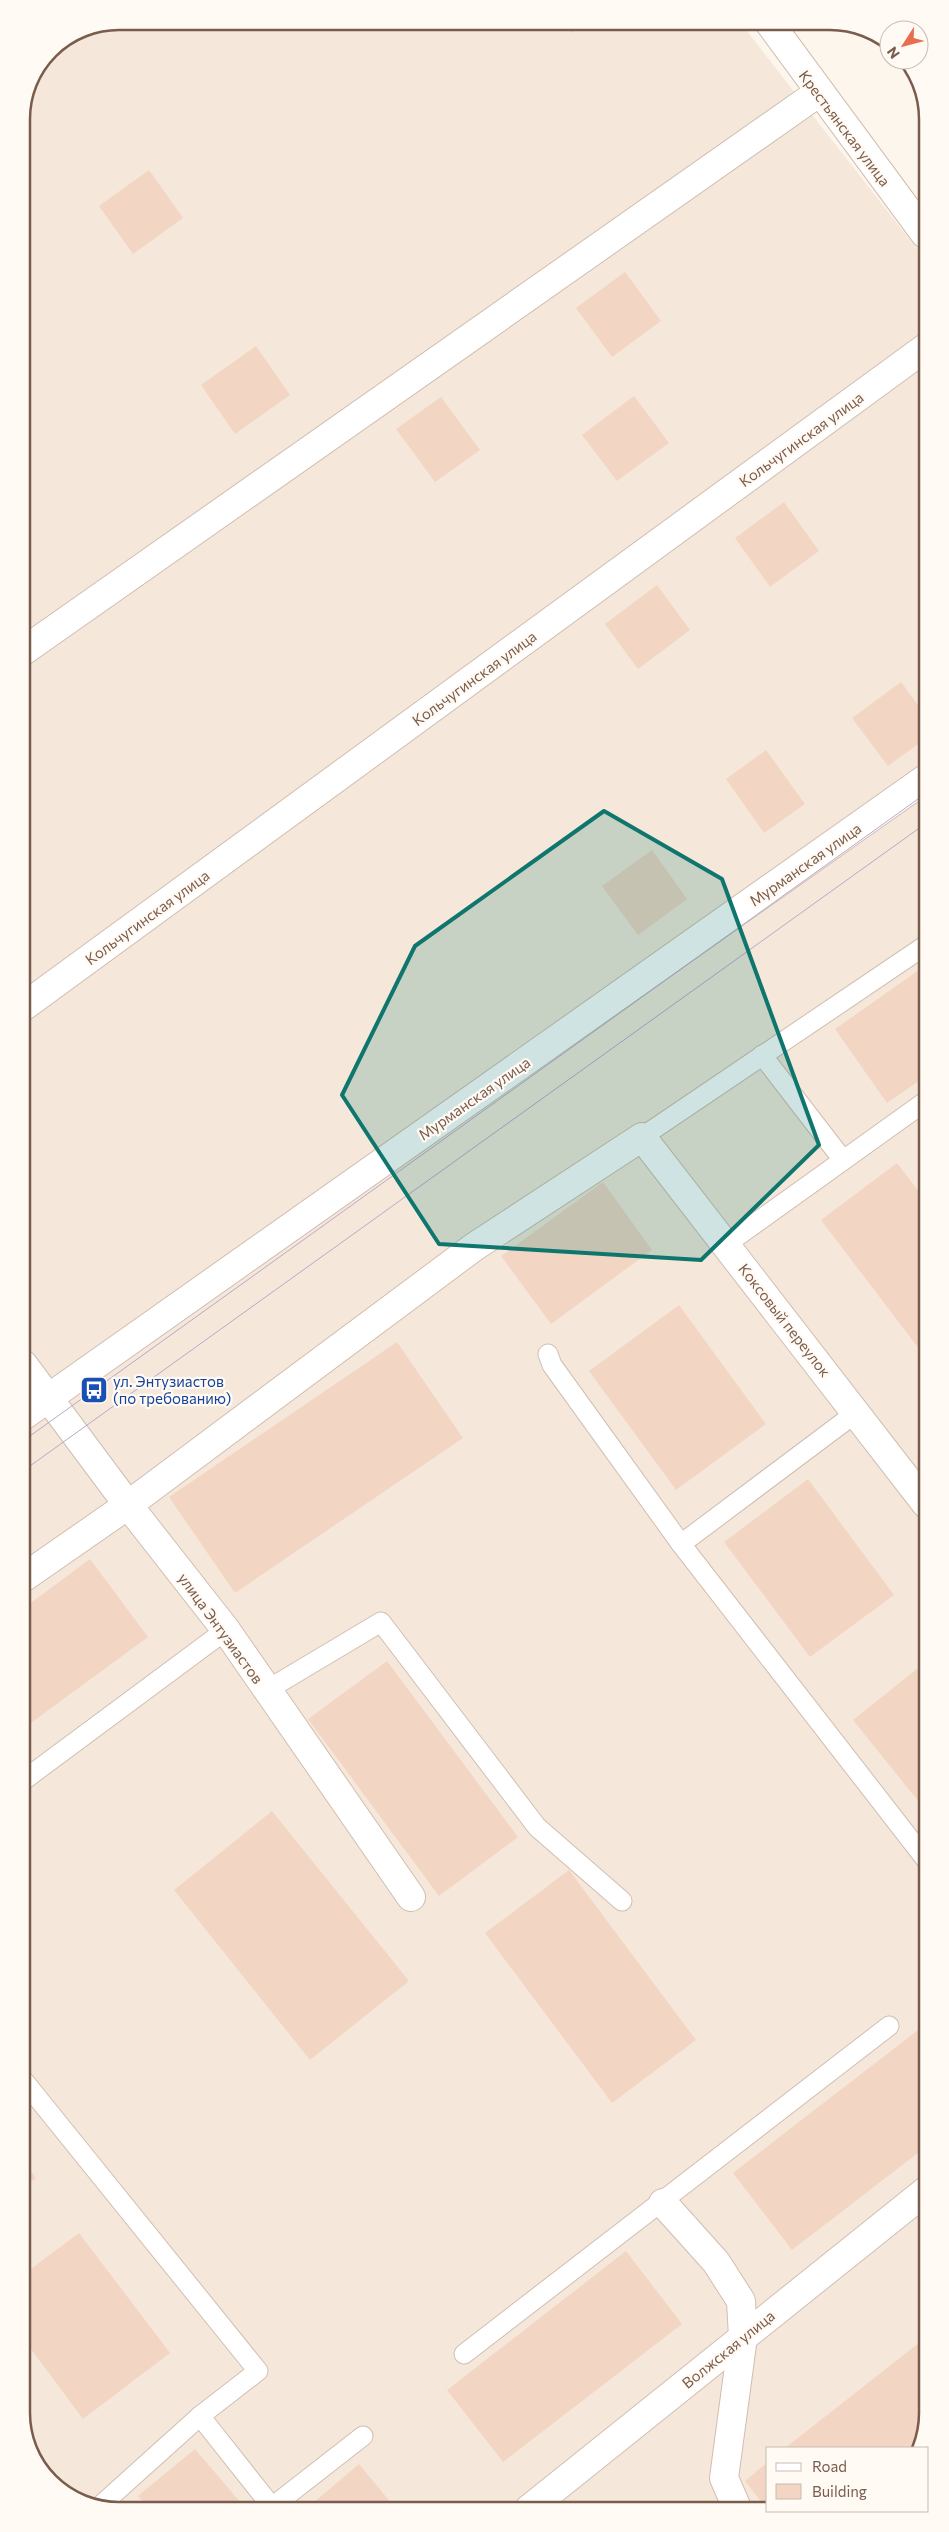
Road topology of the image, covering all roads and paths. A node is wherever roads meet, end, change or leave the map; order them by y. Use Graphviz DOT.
graph roads {
  1 [pos="774,30"];
  2 [pos="818,93"];
  3 [pos="919,227"];
  4 [pos="919,352"];
  5 [pos="30,646"];
  6 [pos="919,783"];
  7 [pos="919,950"];
  8 [pos="30,1002"];
  9 [pos="762,1055"];
  10 [pos="919,1106"];
  11 [pos="642,1137"];
  12 [pos="843,1160"];
  13 [pos="725,1245"];
  14 [pos="548,1354"];
  15 [pos="30,1373"];
  16 [pos="49,1398"];
  17 [pos="30,1411"];
  18 [pos="857,1412"];
  19 [pos="919,1495"];
  20 [pos="128,1506"];
  21 [pos="681,1544"];
  22 [pos="30,1574"];
  23 [pos="226,1630"];
  24 [pos="267,1690"];
  25 [pos="30,1776"];
  26 [pos="919,1851"];
  27 [pos="411,1897"];
  28 [pos="622,1901"];
  29 [pos="888,2026"];
  30 [pos="30,2088"];
  31 [pos="919,2196"];
  32 [pos="663,2202"];
  33 [pos="743,2337"];
  34 [pos="464,2354"];
  35 [pos="200,2416"];
  36 [pos="363,2436"];
  37 [pos="106,2501"];
  38 [pos="268,2502"];
  39 [pos="278,2502"];
  40 [pos="538,2502"];
  41 [pos="735,2502"];
  1 -- 2 [label="street, Крестьянская улица"];
  2 -- 3 [label="street, Крестьянская улица"];
  2 -- 5 [label="street"];
  4 -- 8 [label="street, Кольчугинская улица"];
  6 -- 16 [label="street, Мурманская улица"];
  7 -- 9 [label="lane"];
  9 -- 11 [label="lane"];
  9 -- 12 [label="lane"];
  10 -- 12 [label="lane"];
  11 -- 13 [label="street, Коксовый переулок"];
  11 -- 20 [label="street"];
  12 -- 13 [label="lane"];
  13 -- 18 [label="street, Коксовый переулок"];
  14 -- 21 [label="lane"];
  15 -- 16 [label="street, улица Энтузиастов"];
  16 -- 17 [label="street, Мурманская улица"];
  16 -- 20 [label="street, улица Энтузиастов"];
  18 -- 19 [label="street, Коксовый переулок"];
  18 -- 21 [label="lane"];
  20 -- 22 [label="street"];
  20 -- 23 [label="street, улица Энтузиастов"];
  21 -- 26 [label="lane"];
  23 -- 24 [label="street, улица Энтузиастов"];
  23 -- 25 [label="lane"];
  24 -- 27 [label="street, улица Энтузиастов"];
  24 -- 28 [label="lane"];
  29 -- 32 [label="lane"];
  30 -- 35 [label="lane"];
  31 -- 33 [label="street, Волжская улица"];
  32 -- 33 [label="street"];
  32 -- 34 [label="lane"];
  33 -- 40 [label="street, Волжская улица"];
  33 -- 41 [label="street"];
  35 -- 37 [label="lane"];
  35 -- 38 [label="lane"];
  36 -- 39 [label="lane"];
}
